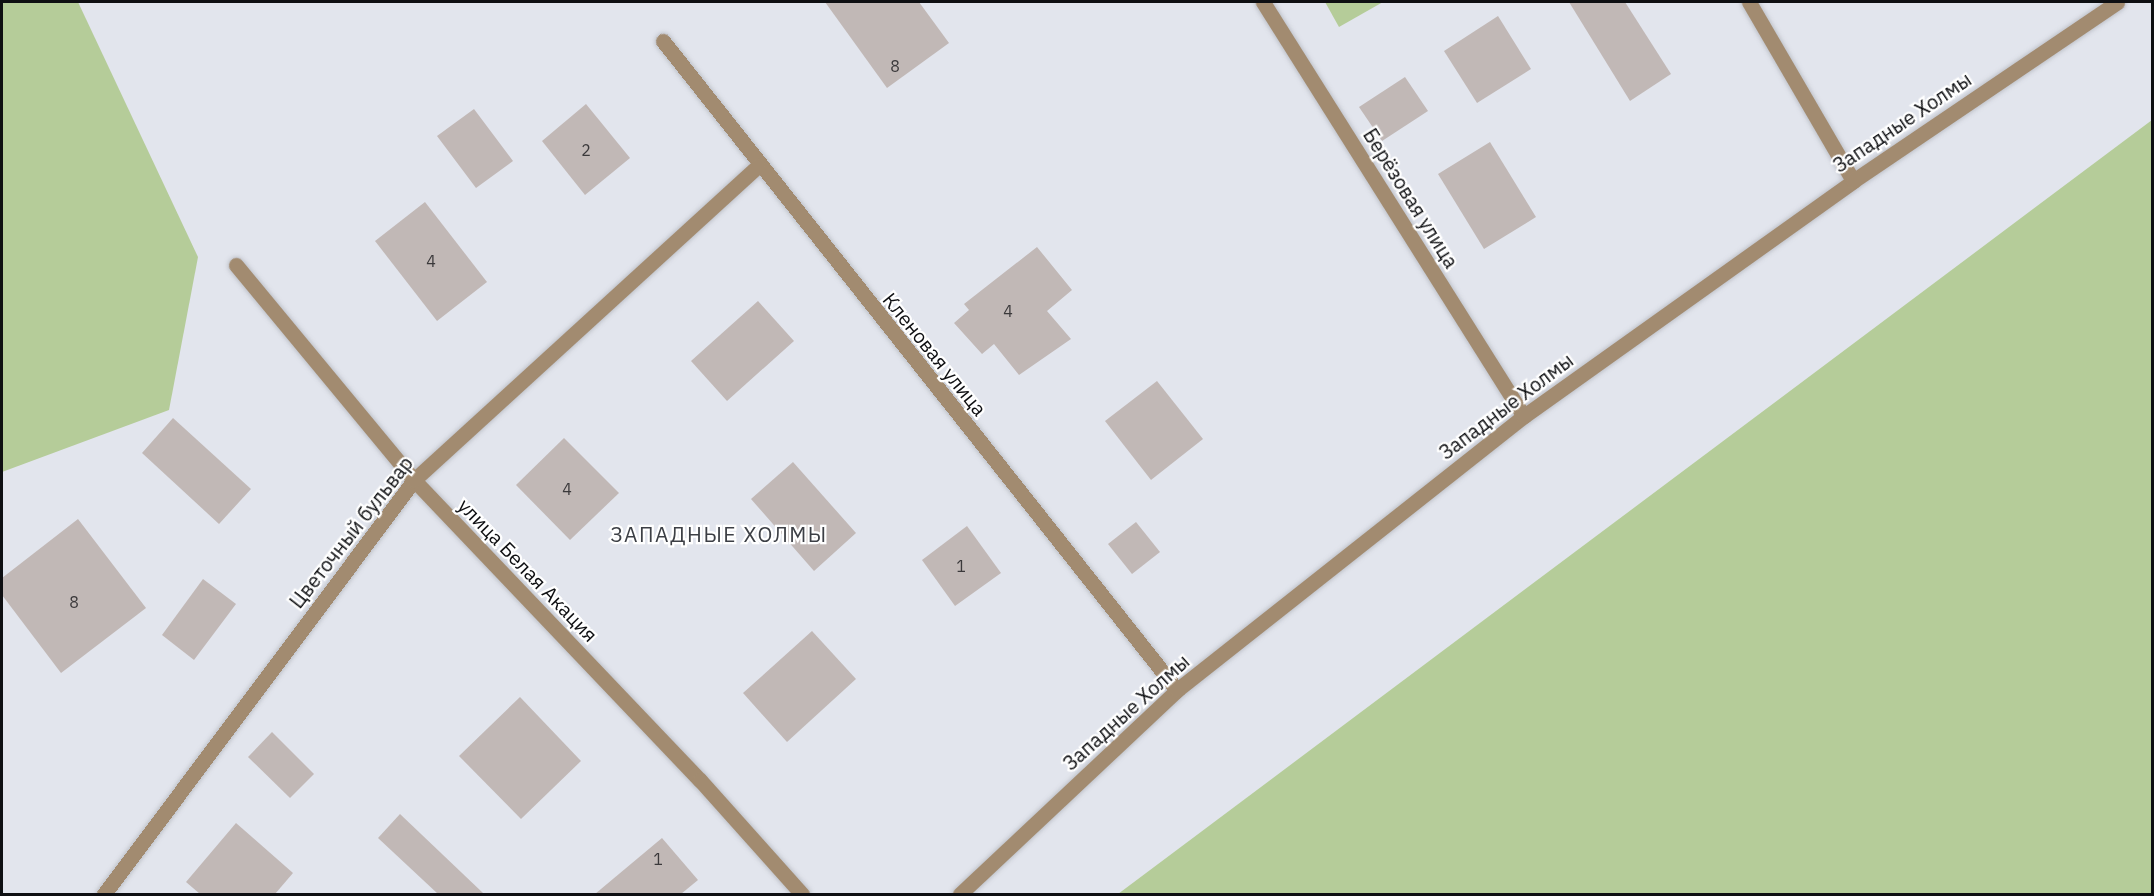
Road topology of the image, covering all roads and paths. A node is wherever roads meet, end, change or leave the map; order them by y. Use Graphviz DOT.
graph roads {
  1 [pos="1263,2"];
  2 [pos="1749,2"];
  3 [pos="2117,2"];
  4 [pos="663,41"];
  5 [pos="758,166"];
  6 [pos="1853,181"];
  7 [pos="236,265"];
  8 [pos="1524,416"];
  9 [pos="414,480"];
  10 [pos="1177,690"];
  11 [pos="104,894"];
  12 [pos="802,894"];
  13 [pos="960,894"];
  1 -- 8 [label="street, Берёзовая улица"];
  2 -- 6 [label="street"];
  3 -- 6 [label="street, Западные Холмы"];
  4 -- 5 [label="street, Кленовая улица"];
  5 -- 9 [label="street, Цветочный бульвар"];
  5 -- 10 [label="street, Кленовая улица"];
  6 -- 8 [label="street, Западные Холмы"];
  7 -- 9 [label="street, улица Белая Акация"];
  8 -- 10 [label="street, Западные Холмы"];
  9 -- 11 [label="street, Цветочный бульвар"];
  9 -- 12 [label="street, улица Белая Акация"];
  10 -- 13 [label="street, Западные Холмы"];
}
